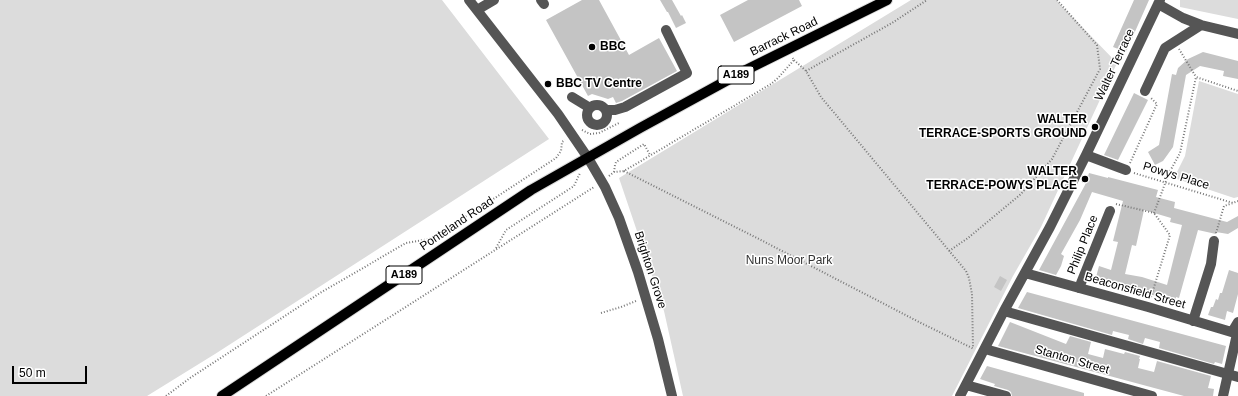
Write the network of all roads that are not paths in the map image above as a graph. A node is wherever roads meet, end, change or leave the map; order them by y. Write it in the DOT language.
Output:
graph roads {
  1 [pos="469,0"];
  2 [pos="494,0"];
  3 [pos="885,1"];
  4 [pos="1159,2"];
  5 [pos="477,10"];
  6 [pos="1201,25"];
  7 [pos="666,30"];
  8 [pos="1238,34"];
  9 [pos="1145,91"];
  10 [pos="572,97"];
  11 [pos="590,108"];
  12 [pos="606,110"];
  13 [pos="1086,155"];
  14 [pos="588,158"];
  15 [pos="1126,170"];
  16 [pos="1110,211"];
  17 [pos="1214,242"];
  18 [pos="1025,273"];
  19 [pos="1079,288"];
  20 [pos="1004,311"];
  21 [pos="1193,321"];
  22 [pos="1238,322"];
  23 [pos="1236,333"];
  24 [pos="985,349"];
  25 [pos="1233,375"];
  26 [pos="966,385"];
  27 [pos="222,396"];
  28 [pos="672,396"];
  29 [pos="960,396"];
  30 [pos="1006,396"];
  31 [pos="1152,396"];
  32 [pos="1223,396"];
  1 -- 5 [label="street, Brighton Grove"];
  2 -- 5 [label="street"];
  3 -- 14 [label="main road, Barrack Road / A189"];
  4 -- 6 [label="street"];
  4 -- 13 [label="street, Walter Terrace"];
  5 -- 14 [label="street, Brighton Grove"];
  6 -- 8 [label="street"];
  6 -- 9 [label="street"];
  7 -- 12 [label="street"];
  10 -- 11 [label="street"];
  11 -- 12 [label="street"];
  11 -- 12 [label="street"];
  13 -- 15 [label="street"];
  13 -- 18 [label="street, Walter Terrace"];
  14 -- 27 [label="main road, Ponteland Road / A189"];
  14 -- 28 [label="street, Brighton Grove"];
  16 -- 19 [label="street, Philip Place"];
  17 -- 21 [label="street"];
  18 -- 19 [label="street, Beaconsfield Street"];
  18 -- 20 [label="street, Walter Terrace"];
  19 -- 21 [label="street, Beaconsfield Street"];
  20 -- 24 [label="street, Walter Terrace"];
  20 -- 25 [label="street"];
  21 -- 23 [label="street, Beaconsfield Street"];
  22 -- 23 [label="street"];
  23 -- 25 [label="street"];
  24 -- 26 [label="street, Walter Terrace"];
  24 -- 31 [label="street, Stanton Street"];
  25 -- 32 [label="street"];
  26 -- 29 [label="street, Walter Terrace"];
  26 -- 30 [label="street"];
}
